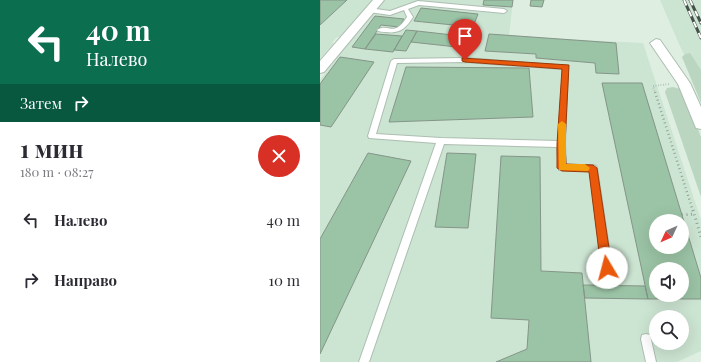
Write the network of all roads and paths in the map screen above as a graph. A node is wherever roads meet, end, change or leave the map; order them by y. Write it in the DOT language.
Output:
graph roads {
  1 [pos="379,0"];
  2 [pos="406,9"];
  3 [pos="369,10"];
  4 [pos="504,11"];
  5 [pos="380,30"];
  6 [pos="656,43"];
  7 [pos="320,69"];
  8 [pos="684,83"];
  9 [pos="701,124"];
  10 [pos="441,141"];
  11 [pos="561,144"];
  12 [pos="689,214"];
  13 [pos="694,214"];
  14 [pos="700,232"];
  15 [pos="701,236"];
  16 [pos="607,268"];
  17 [pos="646,339"];
  18 [pos="364,362"];
  19 [pos="651,362"];
  1 -- 3 [label="street"];
  2 -- 3 [label="lane"];
  2 -- 4 [label="lane"];
  2 -- 5 [label="lane"];
  3 -- 7 [label="street"];
  6 -- 8 [label="street"];
  8 -- 9 [label="street"];
  8 -- 13 [label="path"];
  10 -- 11 [label="lane"];
  10 -- 11 [label="lane"];
  10 -- 18 [label="lane"];
  11 -- 16 [label="lane"];
  12 -- 13 [label="path"];
  13 -- 14 [label="path"];
  14 -- 15 [label="path"];
  17 -- 19 [label="lane"];
}
